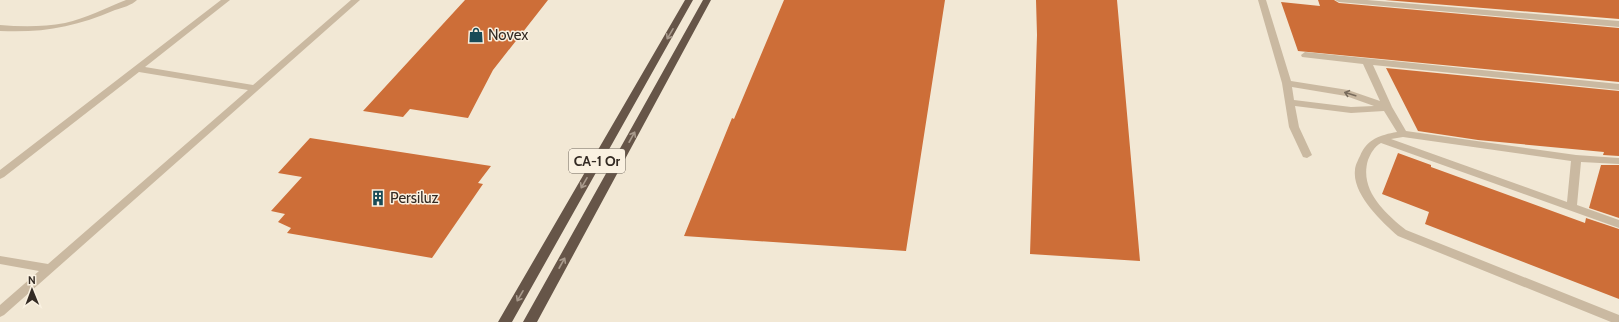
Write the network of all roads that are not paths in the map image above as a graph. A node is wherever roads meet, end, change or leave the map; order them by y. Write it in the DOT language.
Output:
graph roads {
  1 [pos="133,0"];
  2 [pos="226,0"];
  3 [pos="356,0"];
  4 [pos="689,0"];
  5 [pos="708,0"];
  6 [pos="1262,0"];
  7 [pos="1339,0"];
  8 [pos="1619,24"];
  9 [pos="0,28"];
  10 [pos="1305,55"];
  11 [pos="1367,62"];
  12 [pos="139,69"];
  13 [pos="1287,83"];
  14 [pos="1619,87"];
  15 [pos="255,88"];
  16 [pos="1290,102"];
  17 [pos="1387,107"];
  18 [pos="1403,134"];
  19 [pos="1380,139"];
  20 [pos="1307,155"];
  21 [pos="1576,158"];
  22 [pos="1619,162"];
  23 [pos="0,174"];
  24 [pos="1572,207"];
  25 [pos="1619,224"];
  26 [pos="0,260"];
  27 [pos="48,268"];
  28 [pos="0,312"];
  29 [pos="1619,320"];
  30 [pos="505,322"];
  31 [pos="530,322"];
  1 -- 9 [label="street"];
  2 -- 12 [label="street"];
  3 -- 15 [label="street"];
  4 -- 30 [label="highway, CA-1 Or, one-way"];
  31 -- 5 [label="highway, CA-1 Or, one-way"];
  6 -- 13 [label="street"];
  7 -- 8 [label="street"];
  10 -- 11 [label="street"];
  11 -- 14 [label="street"];
  11 -- 17 [label="street"];
  12 -- 15 [label="street"];
  12 -- 23 [label="street"];
  13 -- 16 [label="street"];
  17 -- 13 [label="street, one-way"];
  15 -- 27 [label="street"];
  16 -- 17 [label="street"];
  16 -- 20 [label="street"];
  17 -- 18 [label="street"];
  18 -- 19 [label="street"];
  18 -- 21 [label="street"];
  19 -- 24 [label="street"];
  19 -- 29 [label="street"];
  21 -- 22 [label="street"];
  21 -- 24 [label="street"];
  24 -- 25 [label="street"];
  26 -- 27 [label="street"];
  27 -- 28 [label="street"];
}
